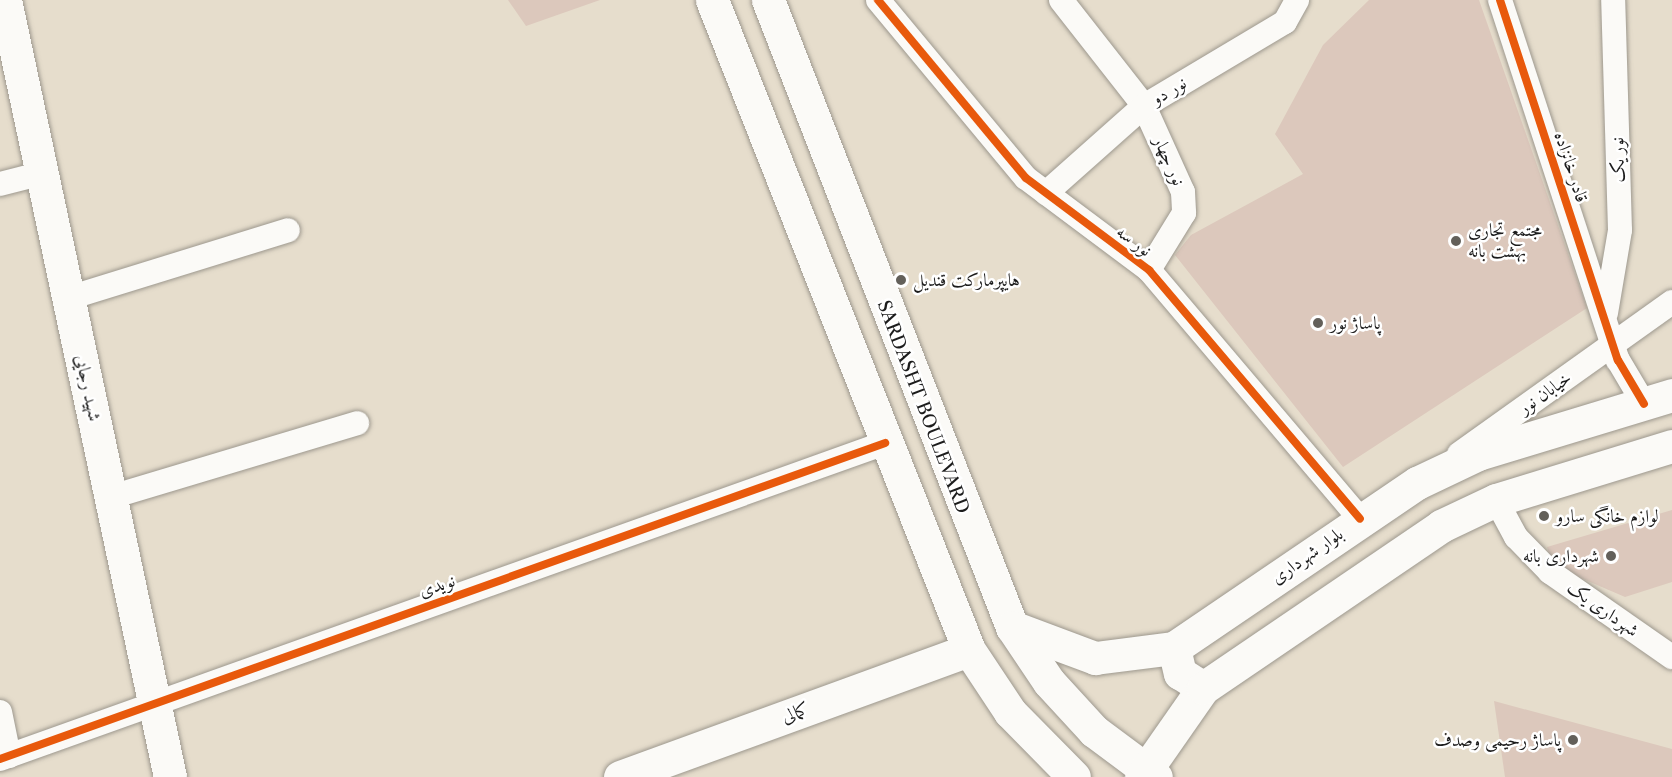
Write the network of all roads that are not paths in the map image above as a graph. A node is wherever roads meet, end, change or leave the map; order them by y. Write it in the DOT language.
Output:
graph roads {
  1 [pos="5,0"];
  2 [pos="768,0"];
  3 [pos="879,0"];
  4 [pos="1061,0"];
  5 [pos="1297,0"];
  6 [pos="1500,0"];
  7 [pos="1613,0"];
  8 [pos="717,2"];
  9 [pos="1281,11"];
  10 [pos="1144,106"];
  11 [pos="43,173"];
  12 [pos="0,184"];
  13 [pos="1046,193"];
  14 [pos="288,230"];
  15 [pos="1149,270"];
  16 [pos="69,298"];
  17 [pos="1672,302"];
  18 [pos="1605,318"];
  19 [pos="1613,344"];
  20 [pos="1658,399"];
  21 [pos="357,423"];
  22 [pos="885,443"];
  23 [pos="1672,446"];
  24 [pos="1417,483"];
  25 [pos="111,497"];
  26 [pos="1496,500"];
  27 [pos="1360,519"];
  28 [pos="1012,627"];
  29 [pos="1174,648"];
  30 [pos="969,650"];
  31 [pos="1672,657"];
  32 [pos="1203,688"];
  33 [pos="153,702"];
  34 [pos="0,712"];
  35 [pos="5,757"];
  36 [pos="1148,775"];
  37 [pos="170,777"];
  38 [pos="620,777"];
  39 [pos="1074,777"];
  1 -- 11 [label="main road, شهید رجایی"];
  2 -- 28 [label="main road, SARDASHT BOULEVARD"];
  3 -- 13 [label="street, نور سه"];
  4 -- 10 [label="street, نور چهار"];
  5 -- 9 [label="street, نور دو"];
  6 -- 18 [label="street, قادر خانزاده"];
  7 -- 18 [label="street, نور یک"];
  8 -- 22 [label="main road"];
  9 -- 10 [label="street, نور دو"];
  10 -- 13 [label="street, نور دو"];
  10 -- 15 [label="street, نور چهار"];
  11 -- 12 [label="street"];
  11 -- 16 [label="main road, شهید رجایی"];
  13 -- 15 [label="street, نور سه"];
  14 -- 16 [label="street"];
  15 -- 27 [label="street, نور سه"];
  16 -- 25 [label="main road, شهید رجایی"];
  17 -- 19 [label="street, خیابان نور"];
  18 -- 19 [label="street, قادر خانزاده"];
  19 -- 20 [label="street, قادر خانزاده"];
  19 -- 24 [label="street, خیابان نور"];
  20 -- 24 [label="main road, بلوار شهرداری"];
  21 -- 25 [label="street"];
  22 -- 30 [label="main road"];
  22 -- 33 [label="street, نویدی"];
  23 -- 26 [label="main road"];
  24 -- 27 [label="main road, بلوار شهرداری"];
  25 -- 33 [label="main road, شهید رجایی"];
  26 -- 31 [label="street, شهرداری یک"];
  26 -- 32 [label="main road"];
  27 -- 29 [label="main road, بلوار شهرداری"];
  28 -- 29 [label="main road, بلوار شهرداری"];
  28 -- 36 [label="main road, SARDASHT BOULEVARD"];
  29 -- 32 [label="main road"];
  30 -- 38 [label="main road, کمالی"];
  30 -- 39 [label="main road"];
  32 -- 36 [label="main road"];
  33 -- 35 [label="street, نویدی"];
  33 -- 37 [label="main road, شهید رجایی"];
  34 -- 35 [label="street"];
}
